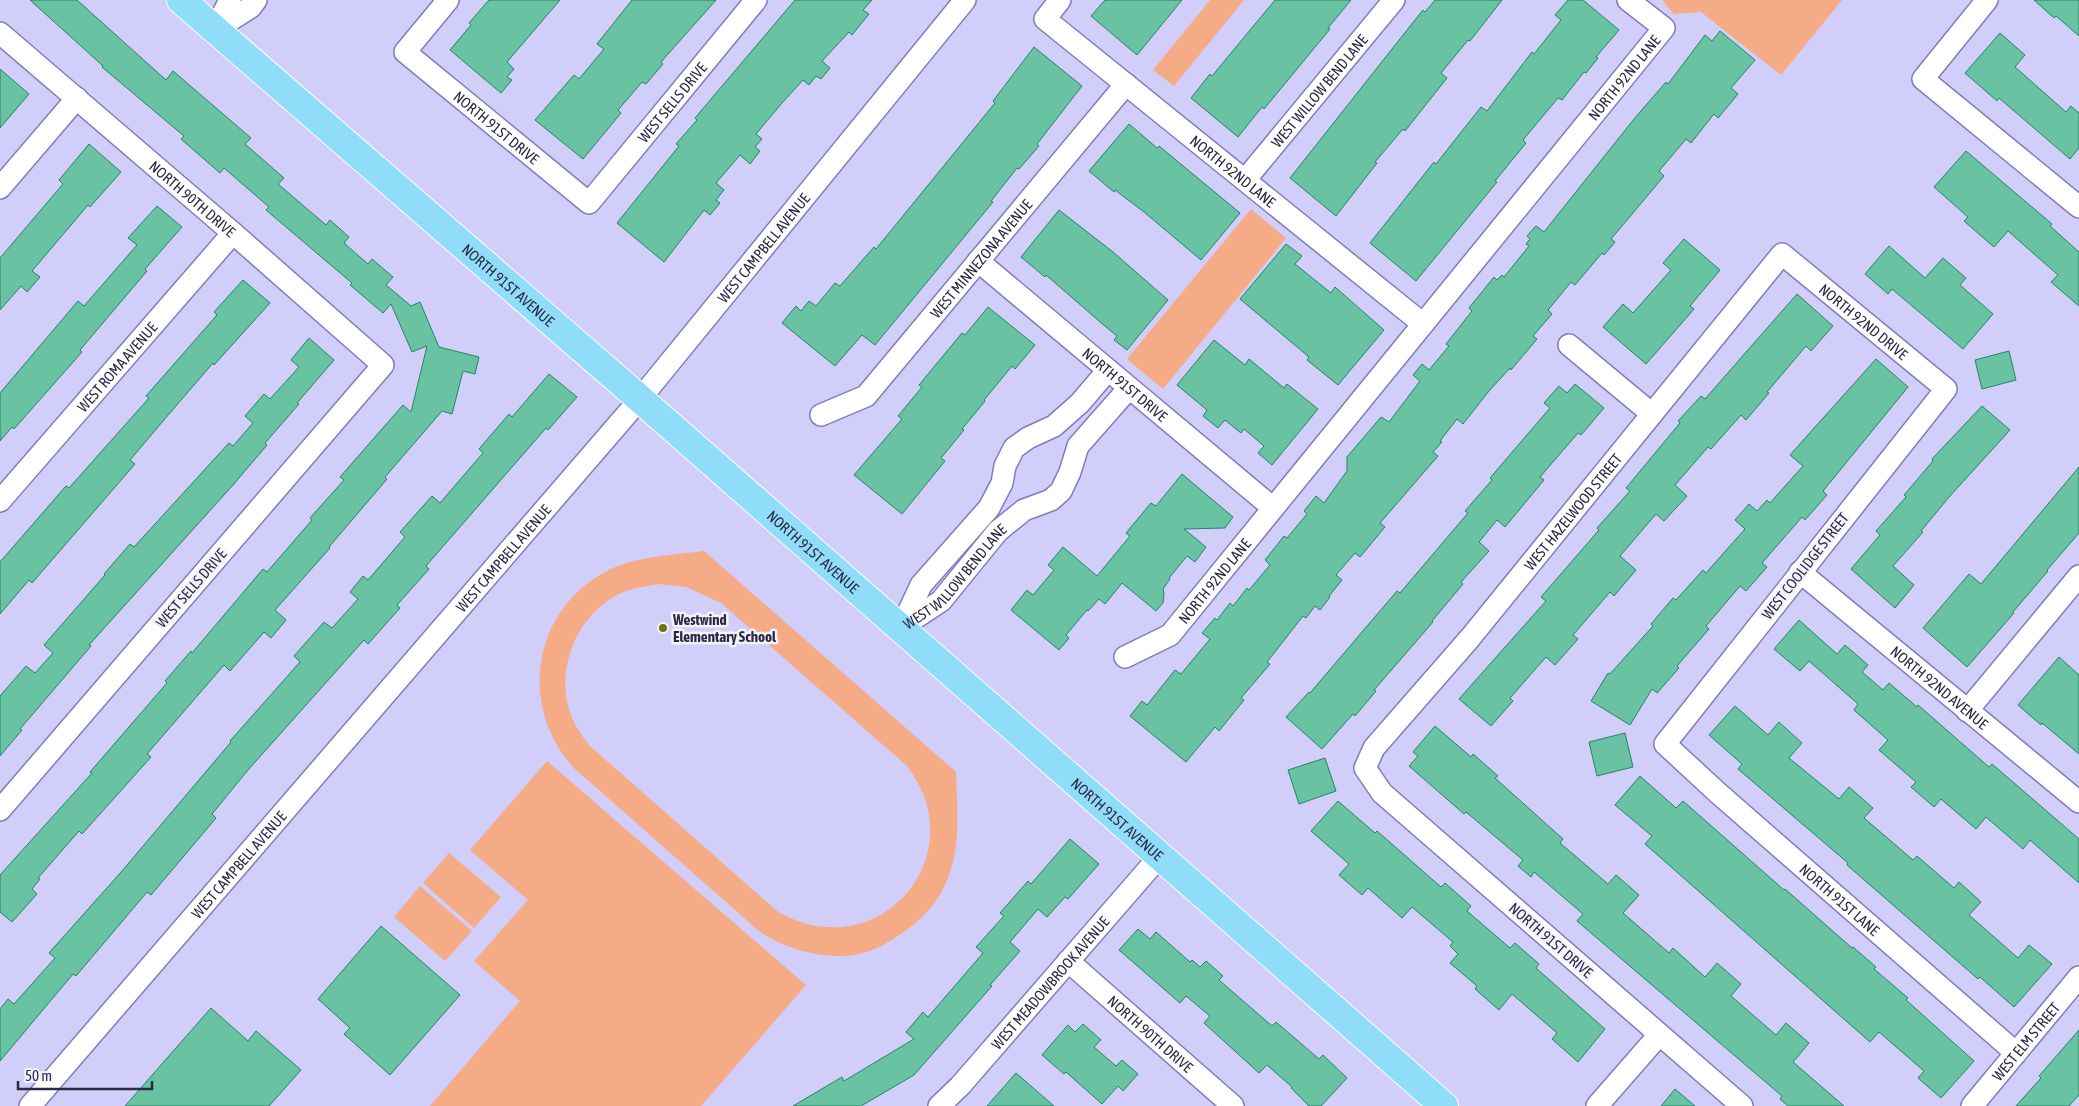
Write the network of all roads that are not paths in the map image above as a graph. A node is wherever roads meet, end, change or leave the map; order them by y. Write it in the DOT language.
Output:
graph roads {
  1 [pos="181,0"];
  2 [pos="230,0"];
  3 [pos="256,0"];
  4 [pos="448,0"];
  5 [pos="756,0"];
  6 [pos="965,0"];
  7 [pos="1060,0"];
  8 [pos="1394,0"];
  9 [pos="1628,0"];
  10 [pos="1987,0"];
  11 [pos="215,30"];
  12 [pos="0,33"];
  13 [pos="1126,84"];
  14 [pos="76,98"];
  15 [pos="1245,180"];
  16 [pos="0,188"];
  17 [pos="589,203"];
  18 [pos="2079,207"];
  19 [pos="233,233"];
  20 [pos="1782,254"];
  21 [pos="978,261"];
  22 [pos="1423,324"];
  23 [pos="1569,345"];
  24 [pos="383,365"];
  25 [pos="1108,370"];
  26 [pos="1129,388"];
  27 [pos="1946,389"];
  28 [pos="640,399"];
  29 [pos="1652,414"];
  30 [pos="820,415"];
  31 [pos="1054,426"];
  32 [pos="1078,446"];
  33 [pos="0,502"];
  34 [pos="1273,508"];
  35 [pos="1800,572"];
  36 [pos="2079,576"];
  37 [pos="900,628"];
  38 [pos="1125,657"];
  39 [pos="1967,711"];
  40 [pos="1664,744"];
  41 [pos="1365,768"];
  42 [pos="2079,802"];
  43 [pos="0,810"];
  44 [pos="1159,857"];
  45 [pos="1068,961"];
  46 [pos="2079,977"];
  47 [pos="1659,1035"];
  48 [pos="2016,1053"];
  49 [pos="30,1106"];
  50 [pos="939,1106"];
  51 [pos="1233,1106"];
  52 [pos="1444,1106"];
  53 [pos="1597,1106"];
  54 [pos="1742,1106"];
  55 [pos="1972,1106"];
  1 -- 11 [label="main road, NORTH 91ST AVENUE"];
  2 -- 11 [label="street"];
  3 -- 11 [label="street"];
  4 -- 17 [label="street, NORTH 91ST DRIVE"];
  5 -- 17 [label="street, WEST SELLS DRIVE"];
  6 -- 28 [label="street, WEST CAMPBELL AVENUE"];
  7 -- 13 [label="street, NORTH 92ND LANE"];
  8 -- 15 [label="street, WEST WILLOW BEND LANE"];
  9 -- 22 [label="street, NORTH 92ND LANE"];
  10 -- 18 [label="street"];
  11 -- 28 [label="main road, NORTH 91ST AVENUE"];
  12 -- 14 [label="street, NORTH 90TH DRIVE"];
  13 -- 15 [label="street, NORTH 92ND LANE"];
  13 -- 21 [label="street, WEST MINNEZONA AVENUE"];
  14 -- 16 [label="street"];
  14 -- 19 [label="street, NORTH 90TH DRIVE"];
  15 -- 22 [label="street, NORTH 92ND LANE"];
  19 -- 24 [label="street, NORTH 90TH DRIVE"];
  19 -- 33 [label="street, WEST ROMA AVENUE"];
  20 -- 27 [label="street, NORTH 92ND DRIVE"];
  20 -- 29 [label="street, WEST HAZELWOOD STREET"];
  21 -- 25 [label="street, NORTH 91ST DRIVE"];
  21 -- 30 [label="street, WEST MINNEZONA AVENUE"];
  22 -- 34 [label="street, NORTH 92ND LANE"];
  23 -- 29 [label="street"];
  24 -- 43 [label="street, WEST SELLS DRIVE"];
  25 -- 26 [label="street, NORTH 91ST DRIVE"];
  25 -- 31 [label="street, WEST WILLOW BEND LANE"];
  26 -- 32 [label="street, WEST WILLOW BEND LANE"];
  26 -- 34 [label="street, NORTH 91ST DRIVE"];
  27 -- 35 [label="street, WEST COOLIDGE STREET"];
  28 -- 37 [label="main road, NORTH 91ST AVENUE"];
  28 -- 49 [label="street, WEST CAMPBELL AVENUE"];
  29 -- 41 [label="street, WEST HAZELWOOD STREET"];
  31 -- 32 [label="street"];
  31 -- 37 [label="street, WEST WILLOW BEND LANE"];
  32 -- 37 [label="street, WEST WILLOW BEND LANE"];
  34 -- 38 [label="street, NORTH 92ND LANE"];
  35 -- 39 [label="street, NORTH 92ND AVENUE"];
  35 -- 40 [label="street, WEST COOLIDGE STREET"];
  36 -- 39 [label="street"];
  37 -- 44 [label="main road, NORTH 91ST AVENUE"];
  39 -- 42 [label="street, NORTH 92ND AVENUE"];
  40 -- 48 [label="street, NORTH 91ST LANE"];
  41 -- 47 [label="street, NORTH 91ST DRIVE"];
  44 -- 45 [label="street, WEST MEADOWBROOK AVENUE"];
  44 -- 52 [label="main road, NORTH 91ST AVENUE"];
  45 -- 50 [label="street, WEST MEADOWBROOK AVENUE"];
  45 -- 51 [label="street, NORTH 90TH DRIVE"];
  46 -- 48 [label="street, WEST ELM STREET"];
  47 -- 53 [label="street"];
  47 -- 54 [label="street, NORTH 91ST DRIVE"];
  48 -- 55 [label="street, WEST ELM STREET"];
}
